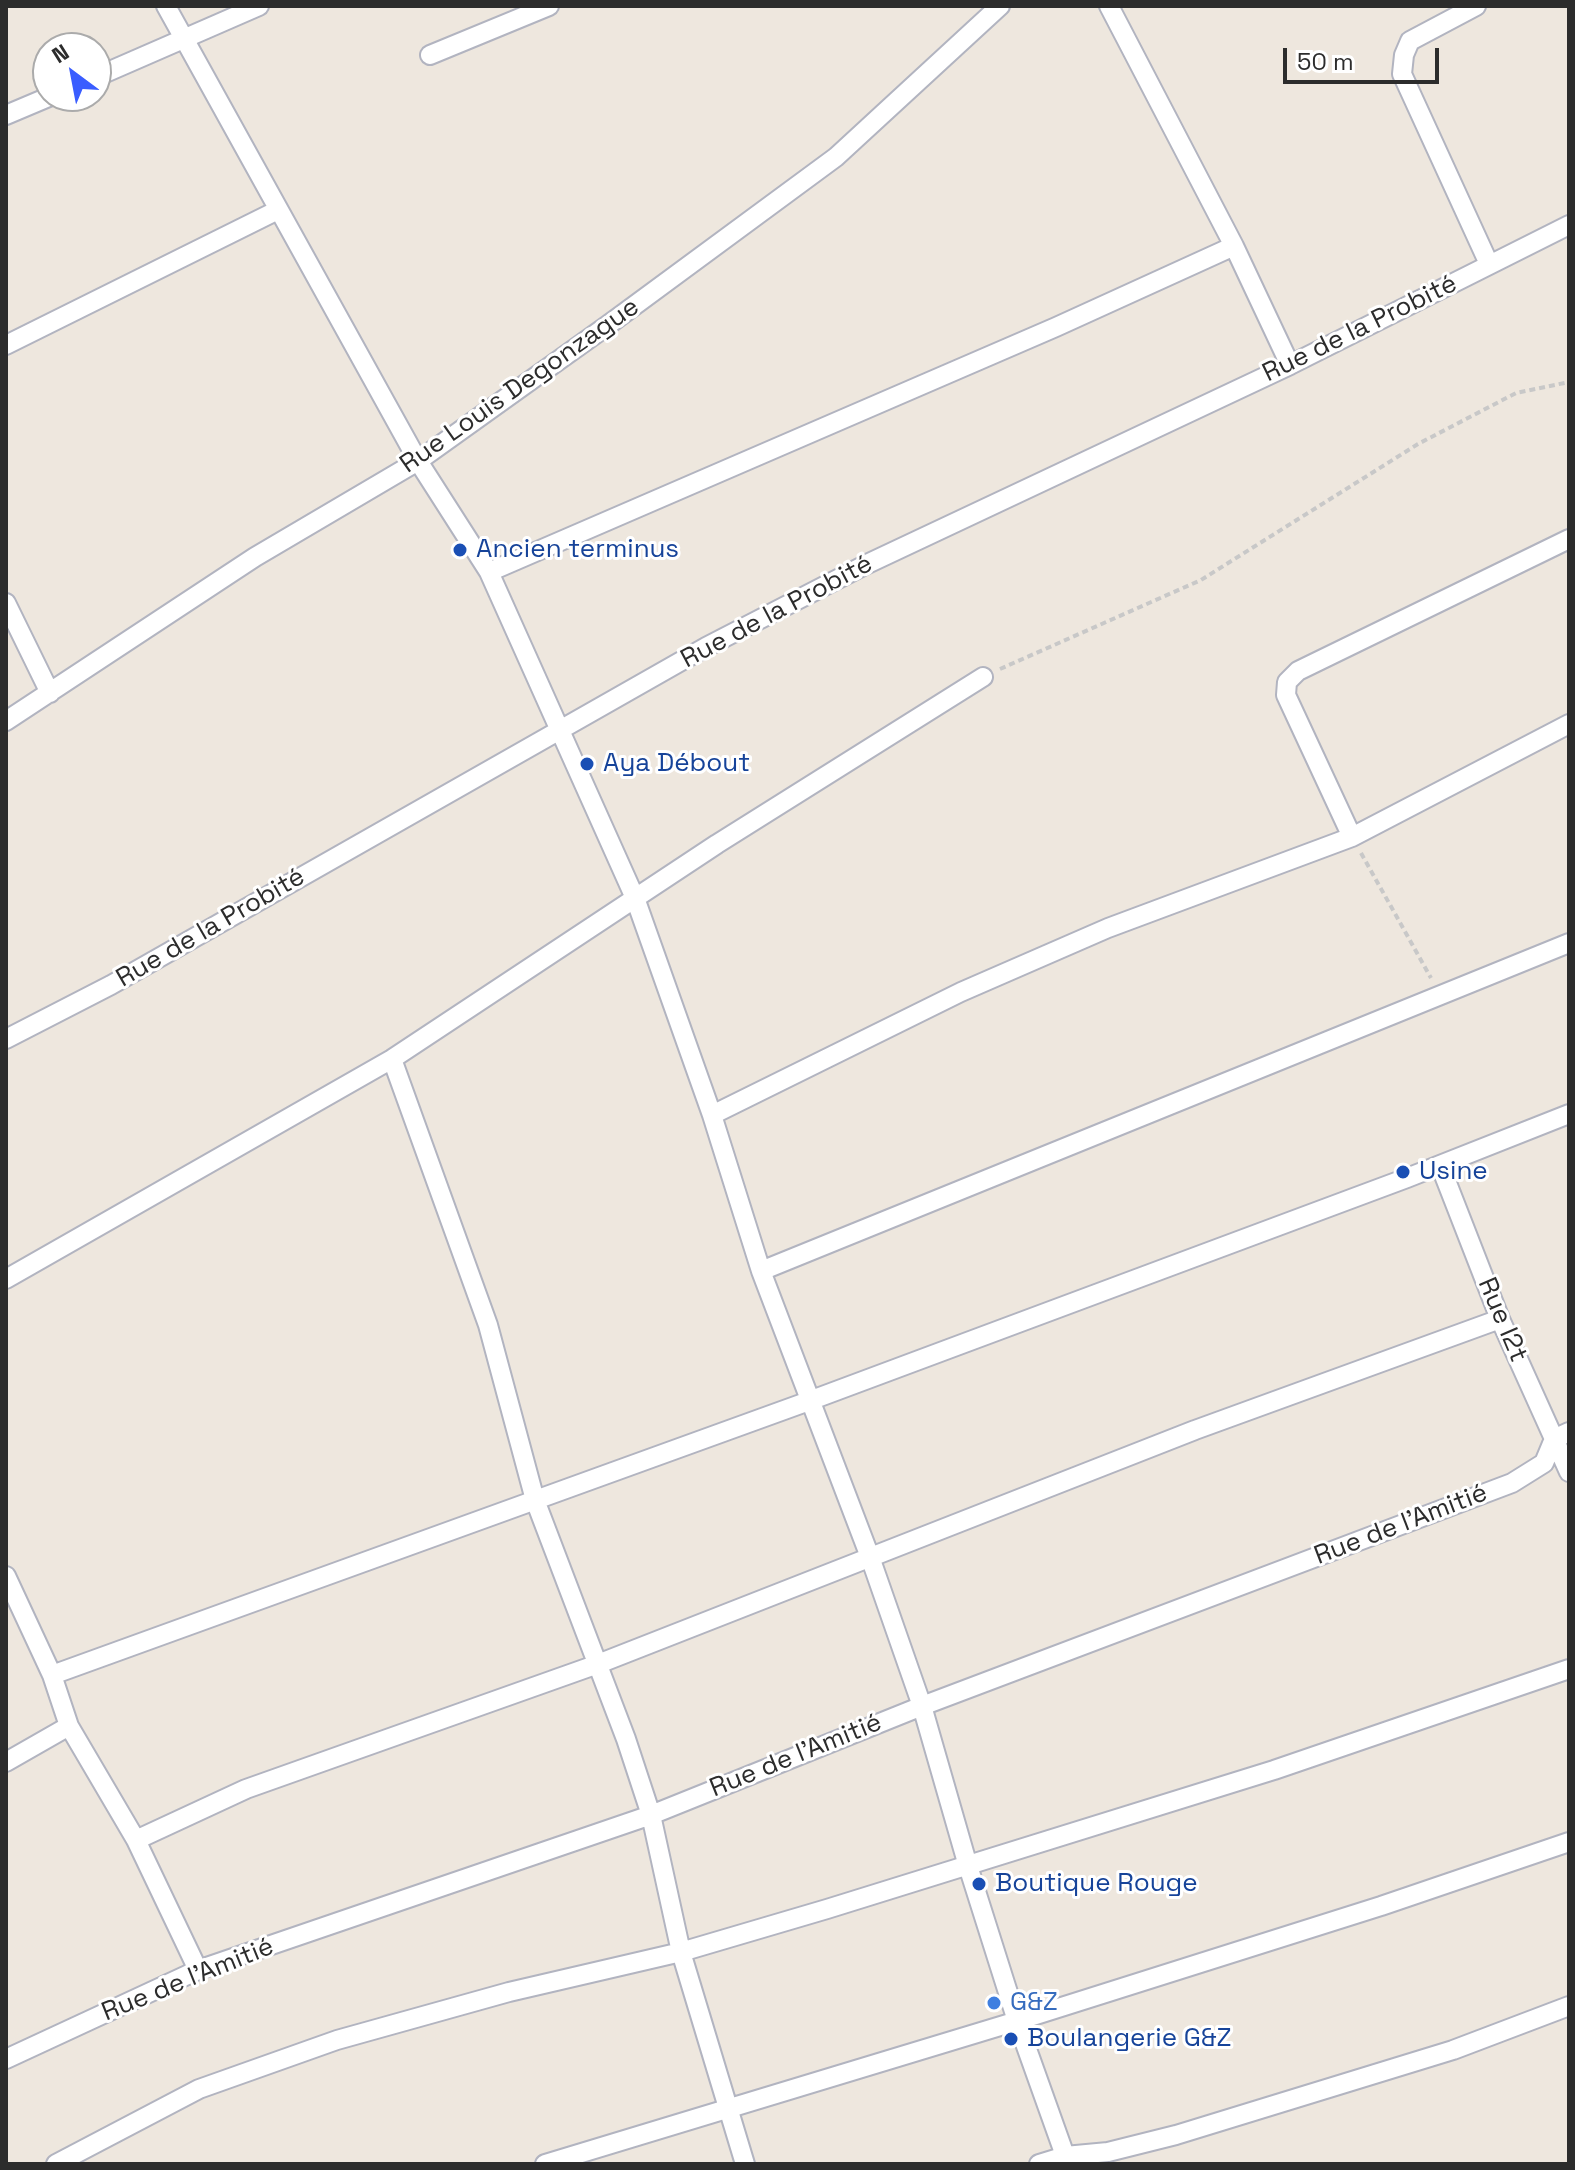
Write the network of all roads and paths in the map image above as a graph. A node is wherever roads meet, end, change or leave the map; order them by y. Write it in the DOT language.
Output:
graph roads {
  1 [pos="166,6"];
  2 [pos="259,6"];
  3 [pos="549,6"];
  4 [pos="1000,6"];
  5 [pos="1109,6"];
  6 [pos="1476,6"];
  7 [pos="184,40"];
  8 [pos="430,55"];
  9 [pos="112,70"];
  10 [pos="32,104"];
  11 [pos="6,115"];
  12 [pos="278,210"];
  13 [pos="1569,225"];
  14 [pos="1234,246"];
  15 [pos="1489,264"];
  16 [pos="6,345"];
  17 [pos="1290,365"];
  18 [pos="1569,382"];
  19 [pos="418,461"];
  20 [pos="1569,539"];
  21 [pos="489,572"];
  22 [pos="6,603"];
  23 [pos="983,677"];
  24 [pos="50,693"];
  25 [pos="6,721"];
  26 [pos="1569,724"];
  27 [pos="559,729"];
  28 [pos="1352,837"];
  29 [pos="635,898"];
  30 [pos="1569,943"];
  31 [pos="1440,995"];
  32 [pos="6,1039"];
  33 [pos="392,1059"];
  34 [pos="1569,1114"];
  35 [pos="712,1115"];
  36 [pos="1440,1165"];
  37 [pos="761,1271"];
  38 [pos="6,1279"];
  39 [pos="1500,1319"];
  40 [pos="809,1401"];
  41 [pos="1561,1436"];
  42 [pos="1569,1472"];
  43 [pos="535,1500"];
  44 [pos="870,1557"];
  45 [pos="6,1576"];
  46 [pos="598,1664"];
  47 [pos="1569,1669"];
  48 [pos="52,1675"];
  49 [pos="922,1706"];
  50 [pos="69,1726"];
  51 [pos="6,1762"];
  52 [pos="651,1815"];
  53 [pos="136,1840"];
  54 [pos="1569,1842"];
  55 [pos="968,1866"];
  56 [pos="681,1952"];
  57 [pos="198,1970"];
  58 [pos="1569,2006"];
  59 [pos="1017,2021"];
  60 [pos="6,2059"];
  61 [pos="727,2110"];
  62 [pos="92,2156"];
  63 [pos="1067,2160"];
  64 [pos="56,2164"];
  65 [pos="545,2164"];
  66 [pos="745,2164"];
  67 [pos="1039,2164"];
  1 -- 7 [label="street"];
  2 -- 7 [label="street"];
  3 -- 8 [label="street"];
  4 -- 19 [label="street, Rue Louis Degonzague"];
  5 -- 14 [label="street"];
  6 -- 15 [label="street"];
  7 -- 9 [label="street"];
  7 -- 12 [label="street"];
  10 -- 11 [label="street"];
  12 -- 16 [label="street"];
  12 -- 19 [label="street"];
  13 -- 15 [label="street, Rue de la Probité"];
  14 -- 17 [label="street"];
  14 -- 21 [label="street"];
  15 -- 17 [label="street, Rue de la Probité"];
  17 -- 27 [label="street, Rue de la Probité"];
  18 -- 23 [label="path"];
  19 -- 21 [label="street"];
  19 -- 24 [label="street, Rue Louis Degonzague"];
  20 -- 28 [label="street"];
  21 -- 27 [label="street"];
  22 -- 24 [label="street"];
  23 -- 29 [label="street"];
  24 -- 25 [label="street, Rue Louis Degonzague"];
  26 -- 28 [label="street"];
  27 -- 29 [label="street"];
  27 -- 32 [label="street, Rue de la Probité"];
  28 -- 31 [label="path"];
  28 -- 35 [label="street"];
  29 -- 33 [label="street"];
  29 -- 35 [label="street"];
  30 -- 31 [label="street"];
  31 -- 37 [label="street"];
  33 -- 38 [label="street"];
  33 -- 43 [label="street"];
  34 -- 36 [label="street"];
  35 -- 37 [label="street"];
  36 -- 39 [label="street, Rue I2t"];
  36 -- 40 [label="street"];
  37 -- 40 [label="street"];
  39 -- 41 [label="street, Rue I2t"];
  39 -- 44 [label="street"];
  40 -- 43 [label="street"];
  40 -- 44 [label="street"];
  41 -- 42 [label="street, Rue I2t"];
  41 -- 49 [label="street, Rue de l'Amitié"];
  43 -- 46 [label="street"];
  43 -- 48 [label="street"];
  44 -- 46 [label="street"];
  44 -- 49 [label="street"];
  45 -- 48 [label="street"];
  46 -- 52 [label="street"];
  46 -- 53 [label="street"];
  47 -- 55 [label="street"];
  48 -- 50 [label="street"];
  49 -- 52 [label="street, Rue de l'Amitié"];
  49 -- 55 [label="street"];
  50 -- 51 [label="street"];
  50 -- 53 [label="street"];
  52 -- 56 [label="street"];
  52 -- 57 [label="street, Rue de l'Amitié"];
  53 -- 57 [label="street"];
  54 -- 59 [label="street"];
  55 -- 56 [label="street"];
  55 -- 59 [label="street"];
  56 -- 61 [label="street"];
  56 -- 62 [label="street"];
  57 -- 60 [label="street, Rue de l'Amitié"];
  58 -- 63 [label="street"];
  59 -- 61 [label="street"];
  59 -- 63 [label="street"];
  61 -- 65 [label="street"];
  61 -- 66 [label="street"];
  62 -- 64 [label="street"];
  63 -- 67 [label="street"];
}
